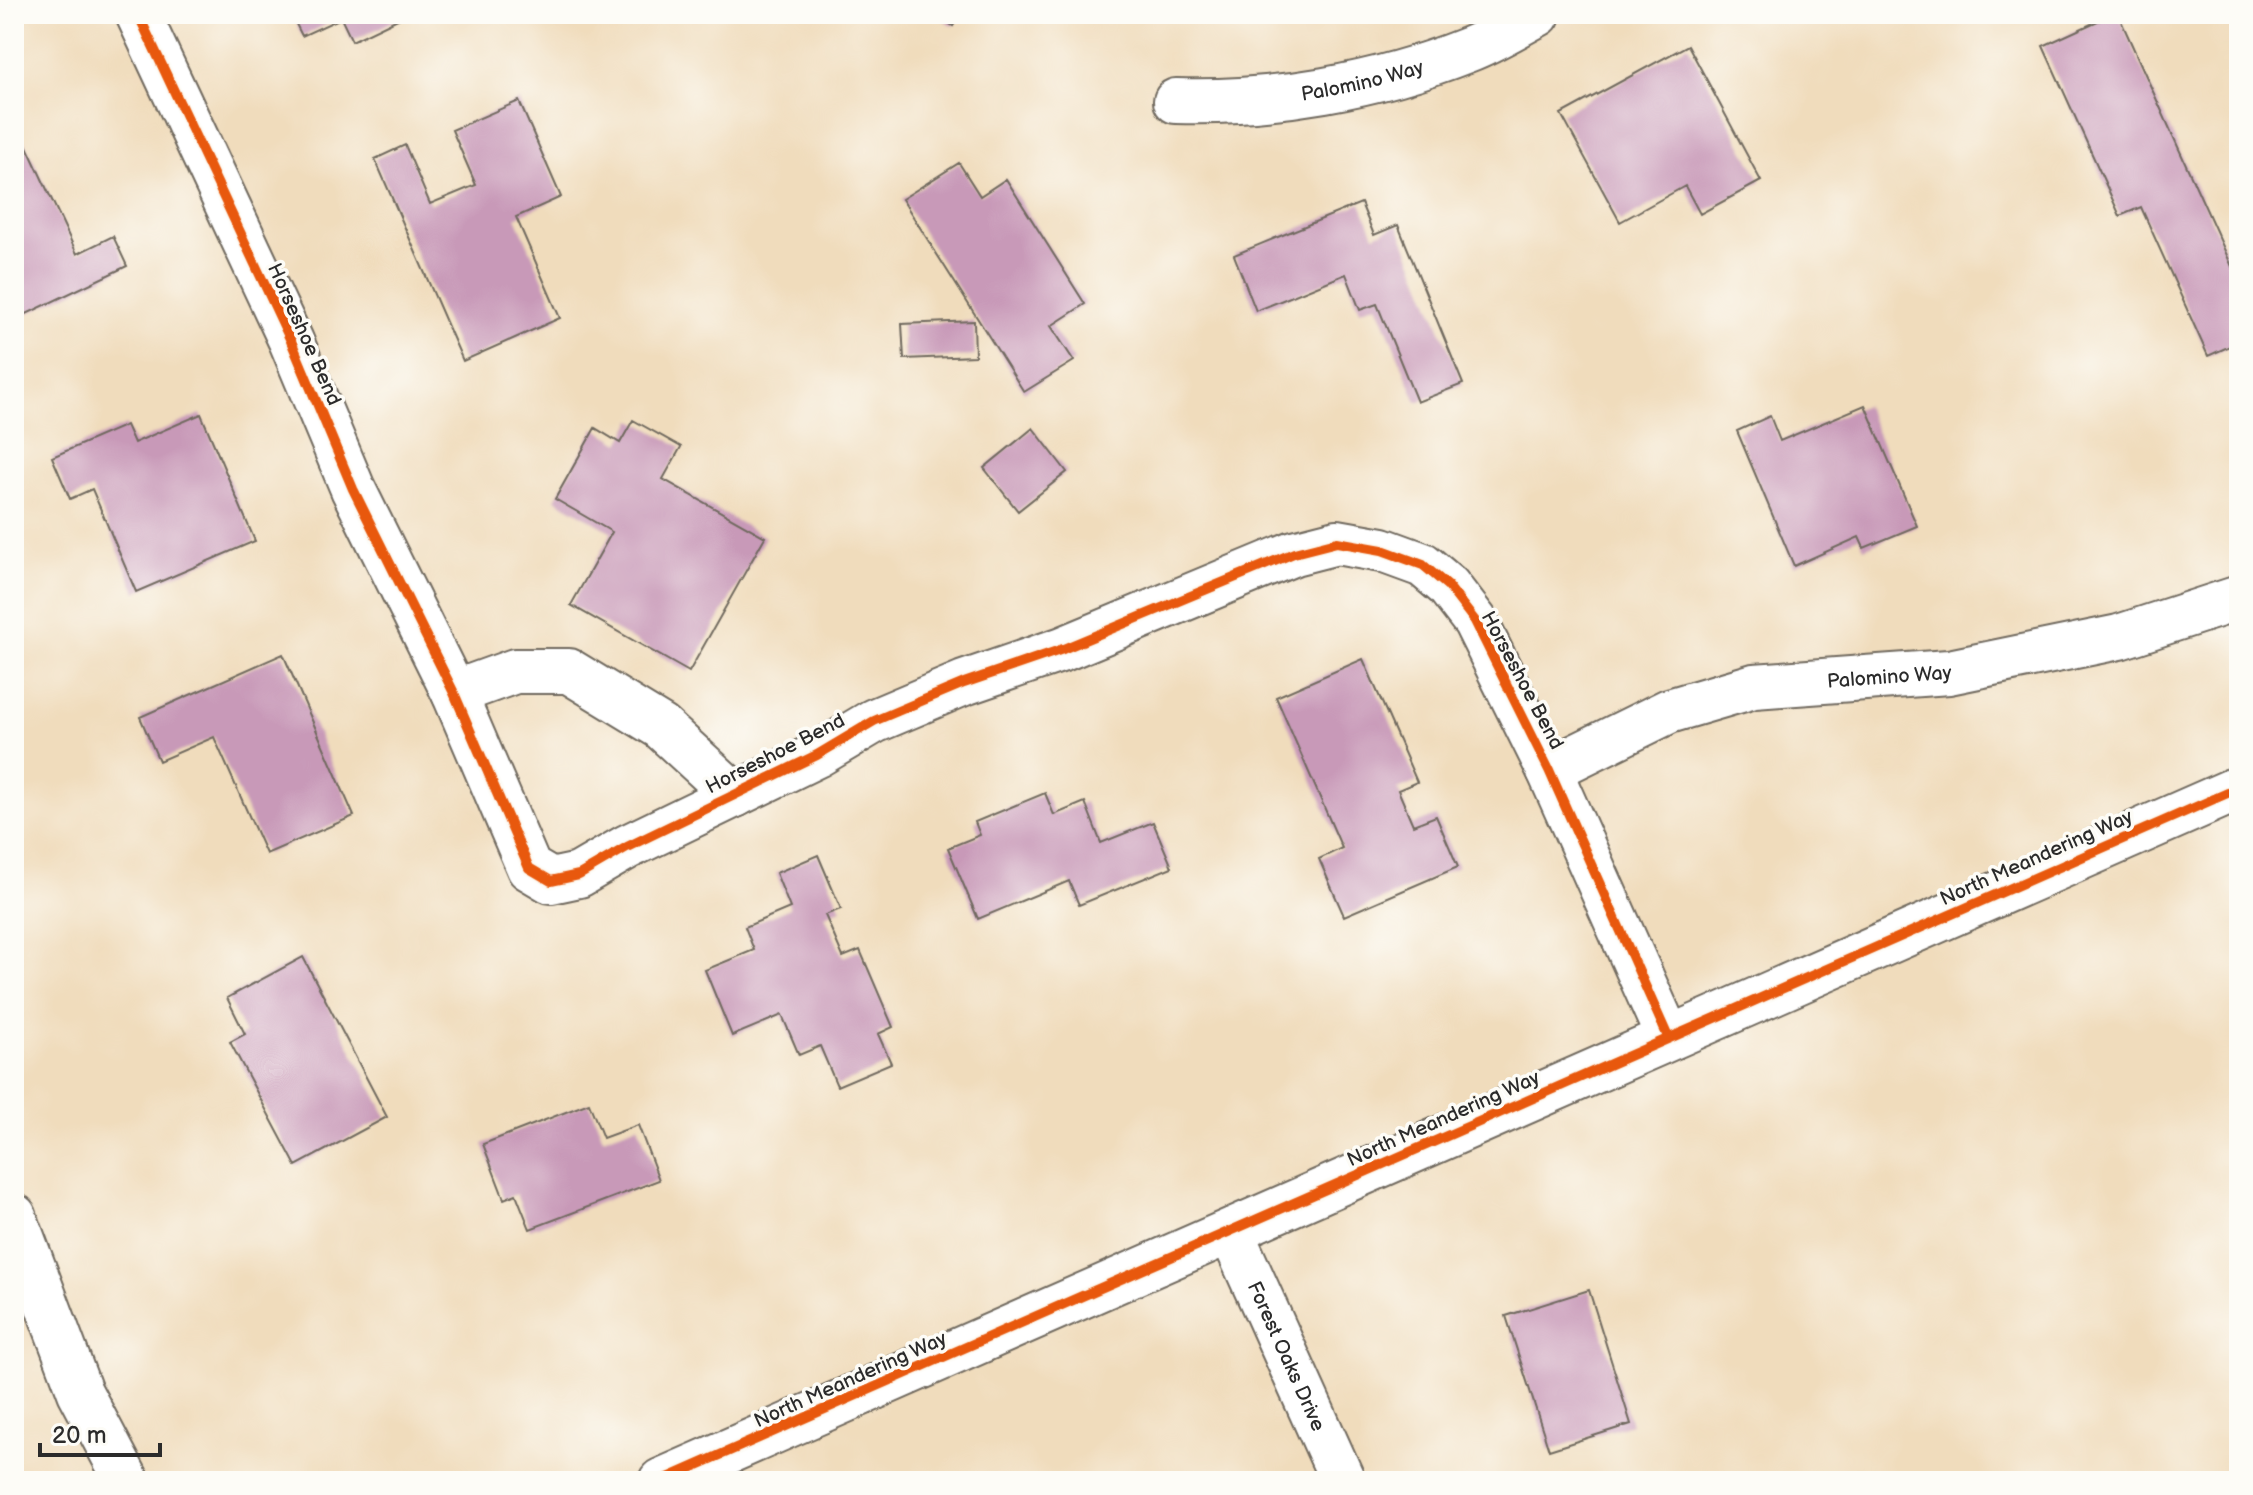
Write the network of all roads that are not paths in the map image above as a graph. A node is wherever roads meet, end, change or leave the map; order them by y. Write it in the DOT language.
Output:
graph roads {
  1 [pos="138,14"];
  2 [pos="1538,14"];
  3 [pos="1176,101"];
  4 [pos="2239,598"];
  5 [pos="454,693"];
  6 [pos="1549,770"];
  7 [pos="2239,788"];
  8 [pos="735,795"];
  9 [pos="1668,1037"];
  10 [pos="14,1216"];
  11 [pos="1231,1232"];
  12 [pos="127,1481"];
  13 [pos="661,1481"];
  14 [pos="1343,1481"];
  1 -- 5 [label="street, Horseshoe Bend"];
  2 -- 3 [label="street, Palomino Way"];
  4 -- 6 [label="street, Palomino Way"];
  5 -- 8 [label="street"];
  5 -- 8 [label="street, Horseshoe Bend"];
  6 -- 8 [label="street, Horseshoe Bend"];
  6 -- 9 [label="street, Horseshoe Bend"];
  7 -- 9 [label="street, North Meandering Way"];
  9 -- 11 [label="street, North Meandering Way"];
  10 -- 12 [label="street"];
  11 -- 13 [label="street, North Meandering Way"];
  11 -- 14 [label="street, Forest Oaks Drive"];
}
